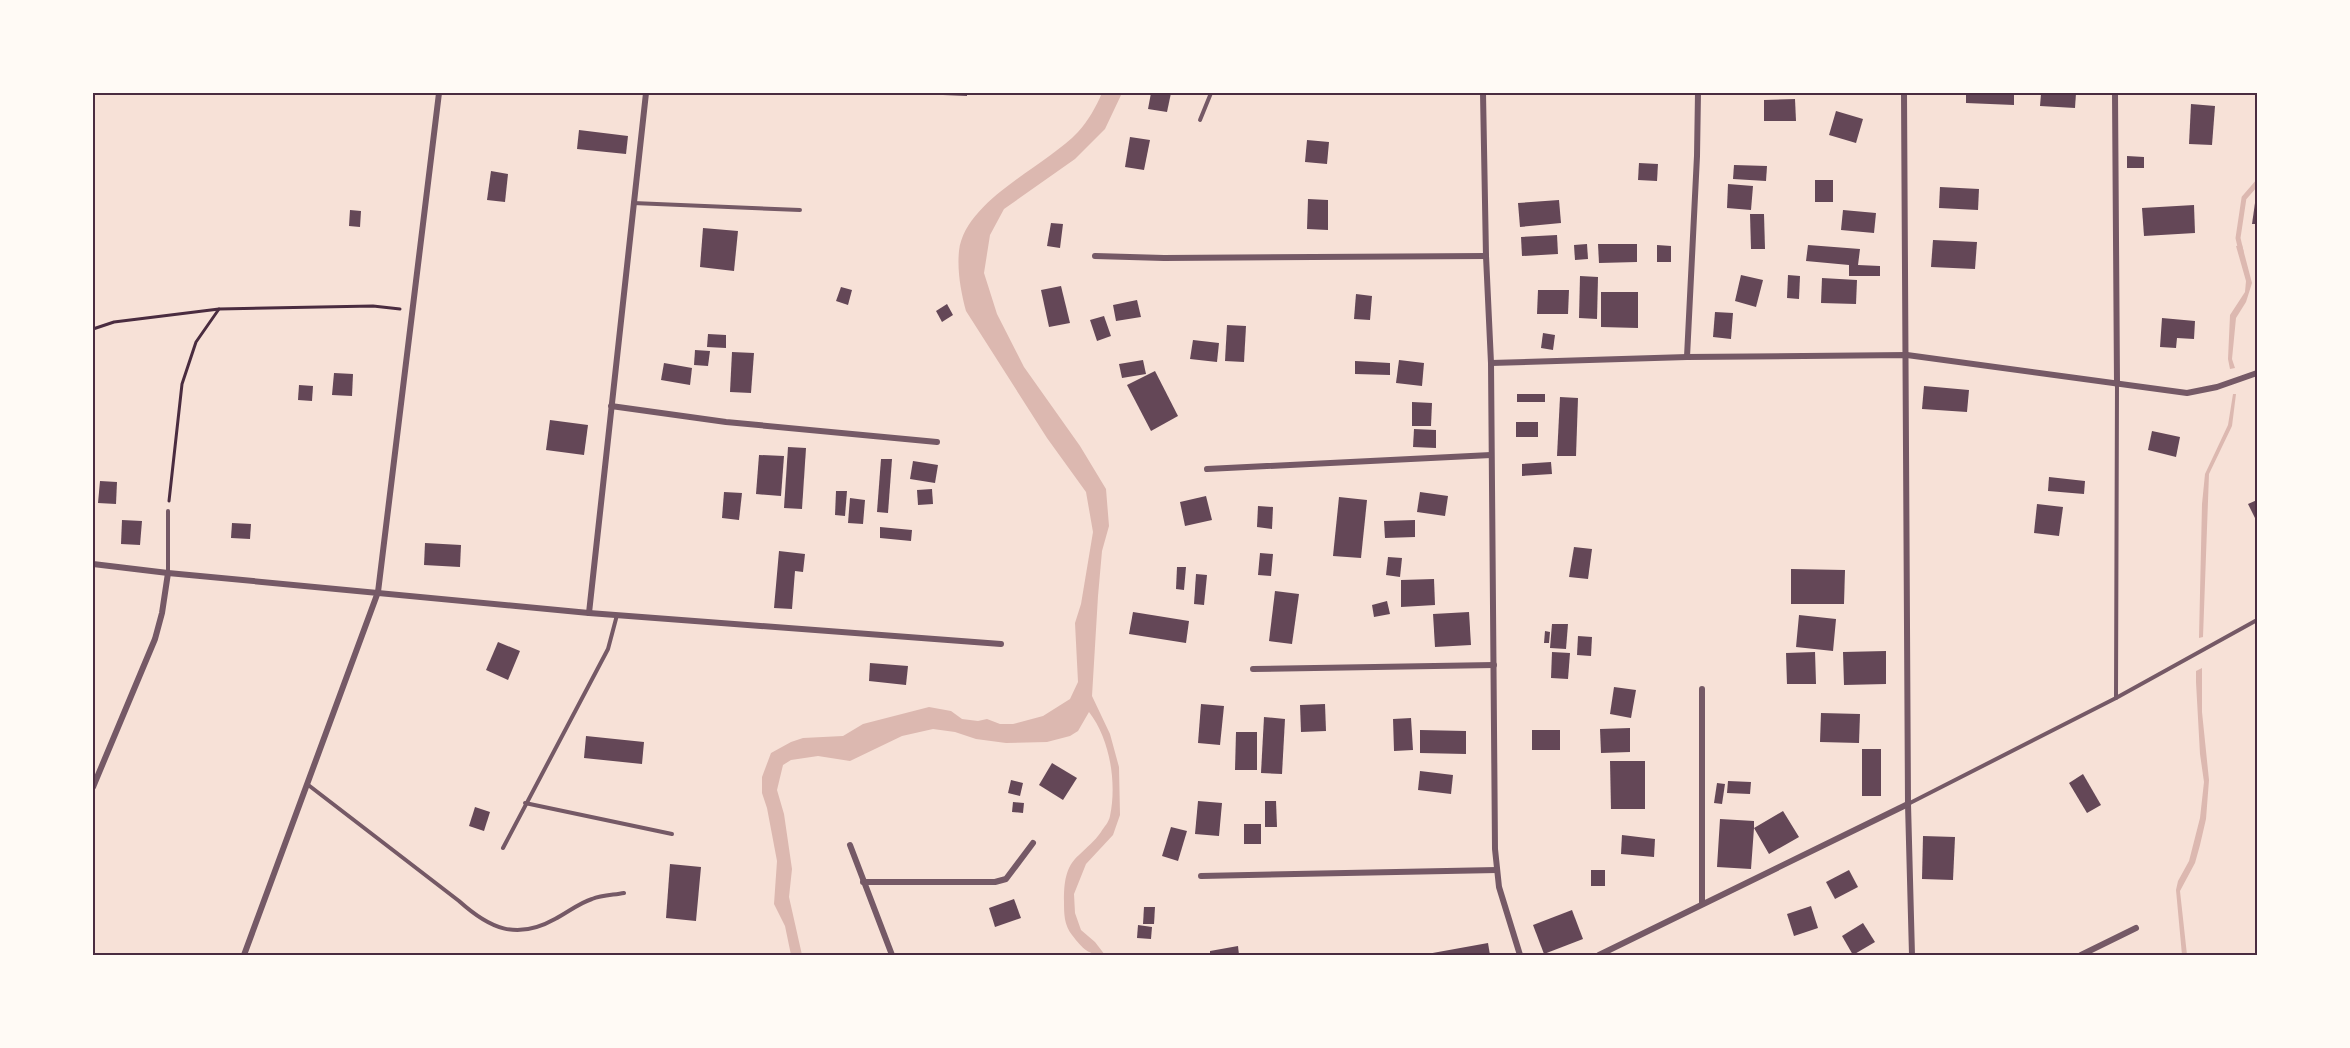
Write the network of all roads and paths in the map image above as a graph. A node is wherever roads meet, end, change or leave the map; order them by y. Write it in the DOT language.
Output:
graph roads {
  1 [pos="439,93"];
  2 [pos="646,93"];
  3 [pos="1211,93"];
  4 [pos="1483,93"];
  5 [pos="1698,93"];
  6 [pos="1904,93"];
  7 [pos="2115,93"];
  8 [pos="1200,120"];
  9 [pos="632,203"];
  10 [pos="800,210"];
  11 [pos="1095,256"];
  12 [pos="1486,256"];
  13 [pos="219,309"];
  14 [pos="414,310"];
  15 [pos="93,329"];
  16 [pos="1907,355"];
  17 [pos="1687,357"];
  18 [pos="1491,363"];
  19 [pos="2257,373"];
  20 [pos="2117,384"];
  21 [pos="611,406"];
  22 [pos="937,442"];
  23 [pos="1491,455"];
  24 [pos="1207,469"];
  25 [pos="168,511"];
  26 [pos="93,564"];
  27 [pos="168,573"];
  28 [pos="378,592"];
  29 [pos="589,613"];
  30 [pos="617,615"];
  31 [pos="2257,620"];
  32 [pos="1001,644"];
  33 [pos="1494,665"];
  34 [pos="1253,669"];
  35 [pos="1702,689"];
  36 [pos="2115,698"];
  37 [pos="307,784"];
  38 [pos="93,787"];
  39 [pos="525,803"];
  40 [pos="1908,804"];
  41 [pos="672,834"];
  42 [pos="1033,843"];
  43 [pos="850,845"];
  44 [pos="503,848"];
  45 [pos="1497,870"];
  46 [pos="1201,876"];
  47 [pos="864,882"];
  48 [pos="624,893"];
  49 [pos="1702,904"];
  50 [pos="2136,928"];
  51 [pos="244,955"];
  52 [pos="892,955"];
  53 [pos="1520,955"];
  54 [pos="1599,955"];
  55 [pos="1912,955"];
  56 [pos="2081,955"];
  1 -- 14 [label="street"];
  2 -- 9 [label="street"];
  3 -- 8 [label="lane"];
  4 -- 12 [label="street"];
  5 -- 17 [label="street"];
  6 -- 16 [label="street"];
  7 -- 20 [label="street"];
  9 -- 10 [label="lane"];
  9 -- 21 [label="street"];
  11 -- 12 [label="street"];
  12 -- 18 [label="street"];
  13 -- 14 [label="path"];
  13 -- 15 [label="path"];
  13 -- 25 [label="path"];
  14 -- 28 [label="street"];
  16 -- 17 [label="street"];
  16 -- 20 [label="street"];
  16 -- 40 [label="street"];
  17 -- 18 [label="street"];
  18 -- 23 [label="street"];
  19 -- 20 [label="street"];
  20 -- 36 [label="lane"];
  21 -- 22 [label="street"];
  21 -- 29 [label="street"];
  23 -- 24 [label="street"];
  23 -- 33 [label="street"];
  25 -- 27 [label="lane"];
  26 -- 27 [label="street"];
  27 -- 28 [label="street"];
  27 -- 38 [label="street"];
  28 -- 29 [label="street"];
  28 -- 37 [label="street"];
  29 -- 30 [label="street"];
  30 -- 32 [label="street"];
  30 -- 39 [label="lane"];
  31 -- 36 [label="lane"];
  33 -- 34 [label="street"];
  33 -- 45 [label="street"];
  35 -- 49 [label="street"];
  36 -- 40 [label="lane"];
  37 -- 48 [label="lane"];
  37 -- 51 [label="street"];
  39 -- 41 [label="lane"];
  39 -- 44 [label="lane"];
  40 -- 49 [label="street"];
  40 -- 55 [label="street"];
  42 -- 47 [label="street"];
  43 -- 47 [label="street"];
  45 -- 46 [label="street"];
  45 -- 53 [label="street"];
  47 -- 52 [label="street"];
  49 -- 54 [label="street"];
  50 -- 56 [label="street"];
}
